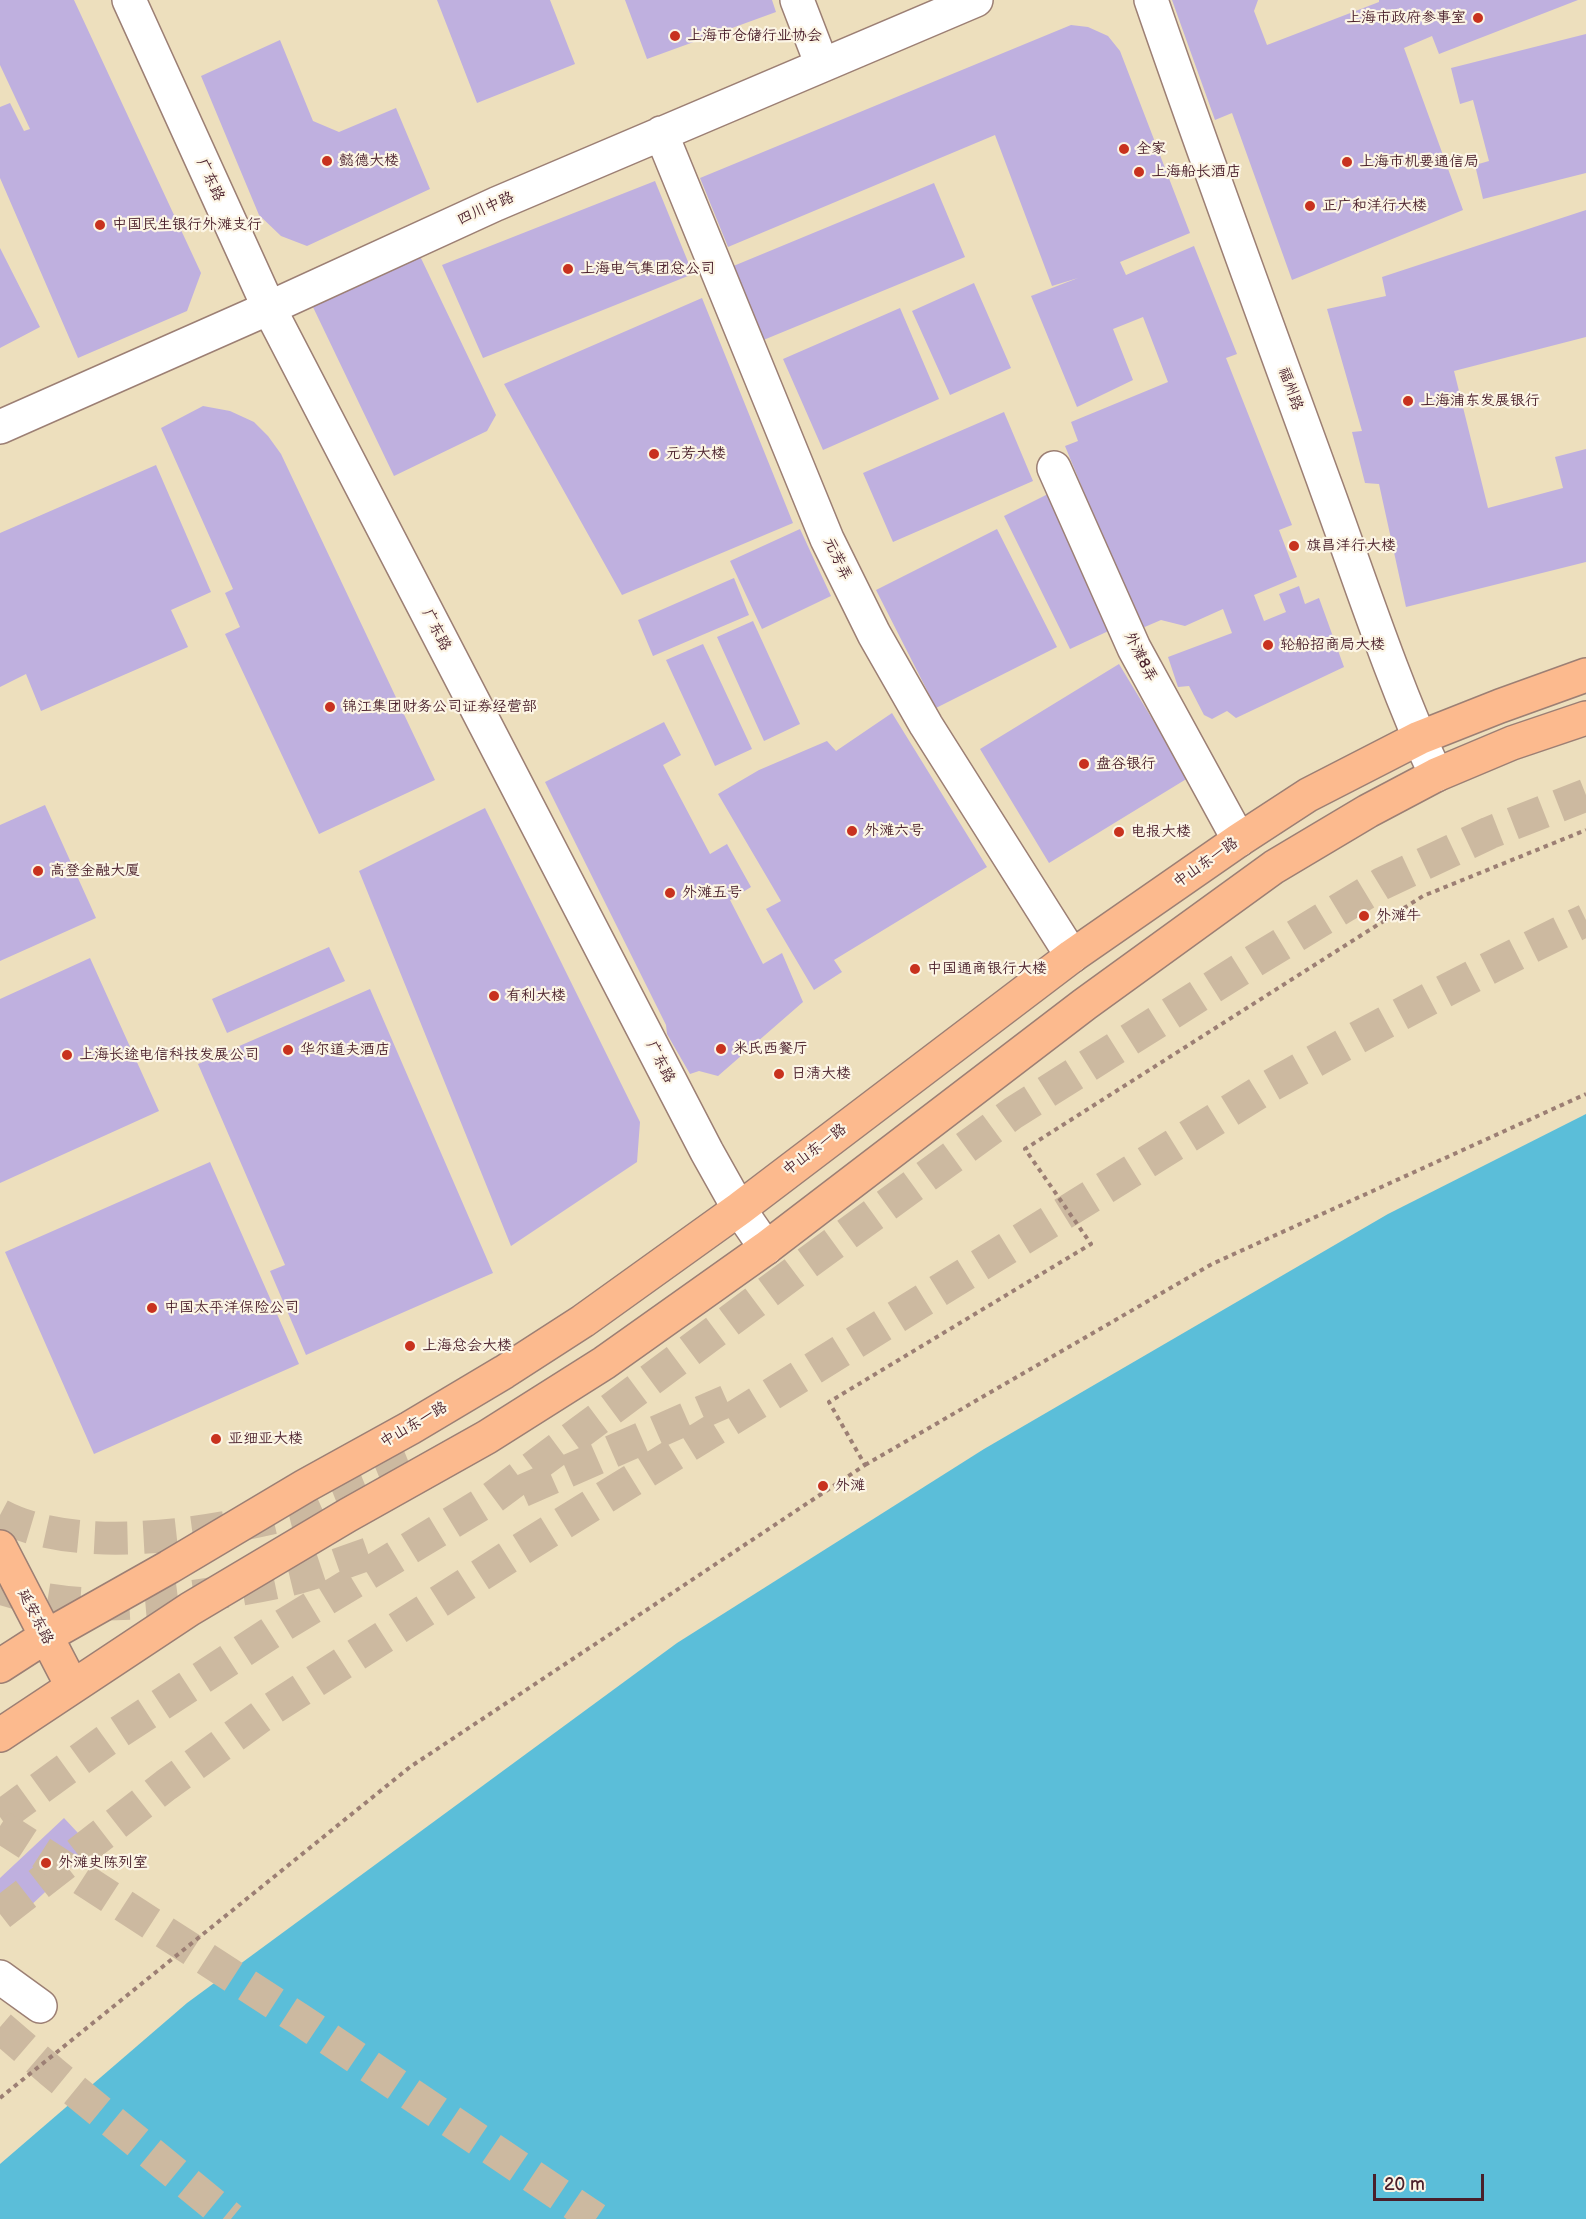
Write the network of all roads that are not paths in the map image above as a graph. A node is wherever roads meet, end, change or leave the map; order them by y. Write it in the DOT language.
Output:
graph roads {
  1 [pos="129,0"];
  2 [pos="797,0"];
  3 [pos="975,0"];
  4 [pos="1151,0"];
  5 [pos="822,65"];
  6 [pos="661,133"];
  7 [pos="269,308"];
  8 [pos="0,427"];
  9 [pos="1054,468"];
  10 [pos="1586,675"];
  11 [pos="1586,718"];
  12 [pos="1419,738"];
  13 [pos="1436,775"];
  14 [pos="1239,840"];
  15 [pos="1072,956"];
  16 [pos="739,1209"];
  17 [pos="766,1248"];
  18 [pos="0,1547"];
  19 [pos="45,1637"];
  20 [pos="0,1666"];
  21 [pos="72,1686"];
  22 [pos="0,1735"];
  23 [pos="0,1977"];
  24 [pos="40,2006"];
  1 -- 7 [label="street, 广东路"];
  2 -- 5 [label="street"];
  3 -- 5 [label="street, 四川中路"];
  4 -- 12 [label="street, 福州路"];
  5 -- 6 [label="street, 四川中路"];
  6 -- 7 [label="street, 四川中路"];
  6 -- 15 [label="street, 元芳弄"];
  7 -- 8 [label="street, 四川中路"];
  7 -- 16 [label="street, 广东路"];
  9 -- 14 [label="street, 外滩8弄"];
  10 -- 12 [label="main road, 中山东一路"];
  11 -- 13 [label="main road"];
  12 -- 13 [label="street, 福州路"];
  12 -- 14 [label="main road, 中山东一路"];
  13 -- 17 [label="main road"];
  14 -- 15 [label="main road, 中山东一路"];
  15 -- 16 [label="main road, 中山东一路"];
  16 -- 17 [label="street, 广东路"];
  16 -- 19 [label="main road, 中山东一路"];
  17 -- 21 [label="main road"];
  18 -- 19 [label="main road, 延安东路"];
  19 -- 20 [label="main road, 中山东一路"];
  19 -- 21 [label="main road, 延安东路"];
  21 -- 22 [label="main road"];
  23 -- 24 [label="street"];
}
